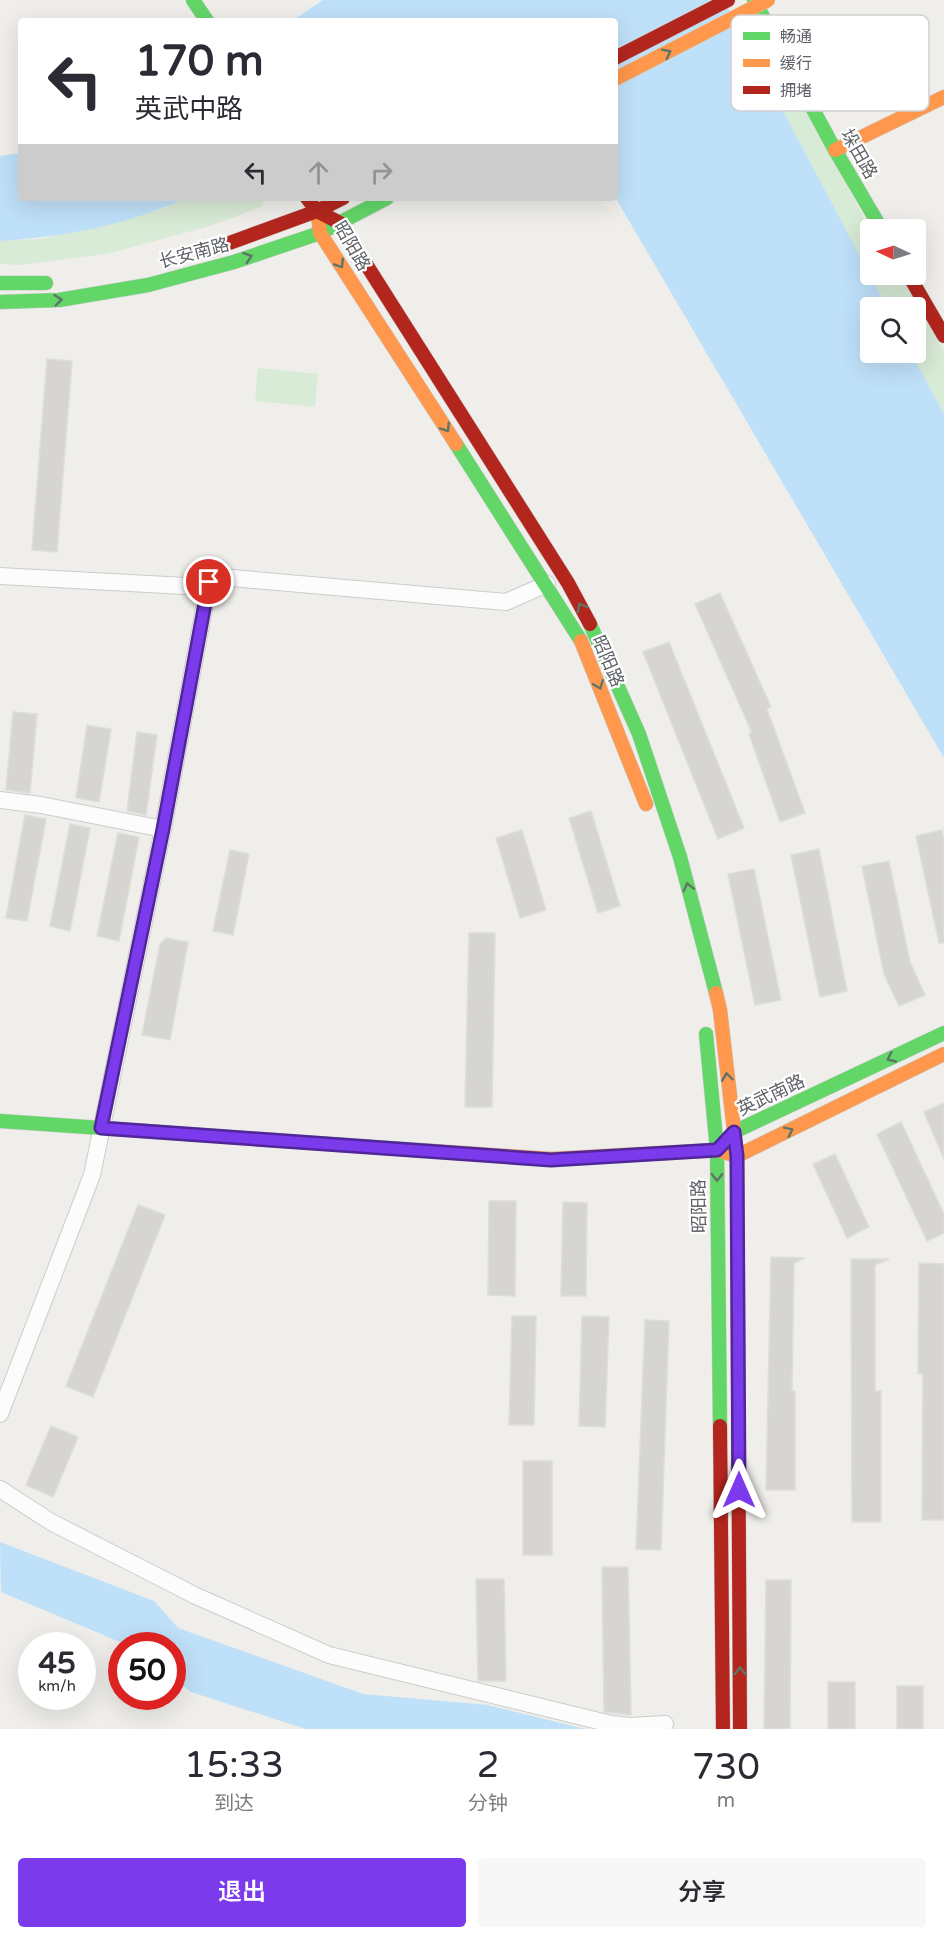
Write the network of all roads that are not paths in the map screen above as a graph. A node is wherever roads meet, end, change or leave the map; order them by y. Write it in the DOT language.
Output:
graph roads {
  1 [pos="192,0"];
  2 [pos="728,0"];
  3 [pos="754,0"];
  4 [pos="768,0"];
  5 [pos="739,15"];
  6 [pos="762,15"];
  7 [pos="205,18"];
  8 [pos="731,19"];
  9 [pos="618,56"];
  10 [pos="618,78"];
  11 [pos="944,97"];
  12 [pos="929,104"];
  13 [pos="814,111"];
  14 [pos="915,111"];
  15 [pos="835,150"];
  16 [pos="310,201"];
  17 [pos="337,201"];
  18 [pos="381,201"];
  19 [pos="317,212"];
  20 [pos="876,219"];
  21 [pos="340,223"];
  22 [pos="320,233"];
  23 [pos="204,251"];
  24 [pos="57,282"];
  25 [pos="0,283"];
  26 [pos="914,285"];
  27 [pos="0,302"];
  28 [pos="944,336"];
  29 [pos="0,576"];
  30 [pos="209,582"];
  31 [pos="547,584"];
  32 [pos="0,801"];
  33 [pos="163,829"];
  34 [pos="686,934"];
  35 [pos="705,1022"];
  36 [pos="944,1033"];
  37 [pos="944,1054"];
  38 [pos="0,1121"];
  39 [pos="101,1128"];
  40 [pos="734,1132"];
  41 [pos="717,1150"];
  42 [pos="737,1156"];
  43 [pos="6,1381"];
  44 [pos="0,1414"];
  45 [pos="0,1489"];
  46 [pos="665,1724"];
  47 [pos="723,1729"];
  48 [pos="740,1729"];
  1 -- 7 [label="main road"];
  2 -- 9 [label="main road"];
  3 -- 6 [label="main road, 垛田路"];
  5 -- 4 [label="main road, one-way, bridge"];
  10 -- 8 [label="main road, one-way, bridge"];
  11 -- 12 [label="main road"];
  13 -- 15 [label="main road, 垛田路"];
  14 -- 15 [label="main road"];
  15 -- 20 [label="main road, 垛田路"];
  16 -- 19 [label="main road"];
  17 -- 19 [label="main road, 长安南路"];
  18 -- 21 [label="main road, 长安南路"];
  19 -- 21 [label="main road, 昭阳路"];
  19 -- 22 [label="main road, 昭阳路"];
  19 -- 23 [label="main road, 长安南路"];
  21 -- 22 [label="main road, 长安南路"];
  40 -- 21 [label="main road, 昭阳路, one-way"];
  27 -- 22 [label="main road, 长安南路, one-way"];
  22 -- 31 [label="main road, 昭阳路, one-way"];
  24 -- 25 [label="main road"];
  26 -- 28 [label="main road"];
  29 -- 30 [label="street"];
  30 -- 31 [label="street"];
  30 -- 33 [label="street"];
  31 -- 34 [label="main road, 昭阳路, one-way"];
  32 -- 33 [label="street"];
  33 -- 39 [label="street"];
  35 -- 41 [label="main road, 昭阳路"];
  36 -- 40 [label="main road, 英武南路, one-way"];
  42 -- 37 [label="main road, one-way"];
  38 -- 39 [label="main road"];
  39 -- 41 [label="main road"];
  39 -- 43 [label="street"];
  40 -- 41 [label="main road, 英武南路"];
  40 -- 42 [label="main road, 昭阳路"];
  41 -- 42 [label="main road"];
  41 -- 47 [label="main road, 昭阳路, one-way"];
  48 -- 42 [label="main road, 昭阳路, one-way"];
  43 -- 44 [label="street"];
  45 -- 46 [label="street"];
}
